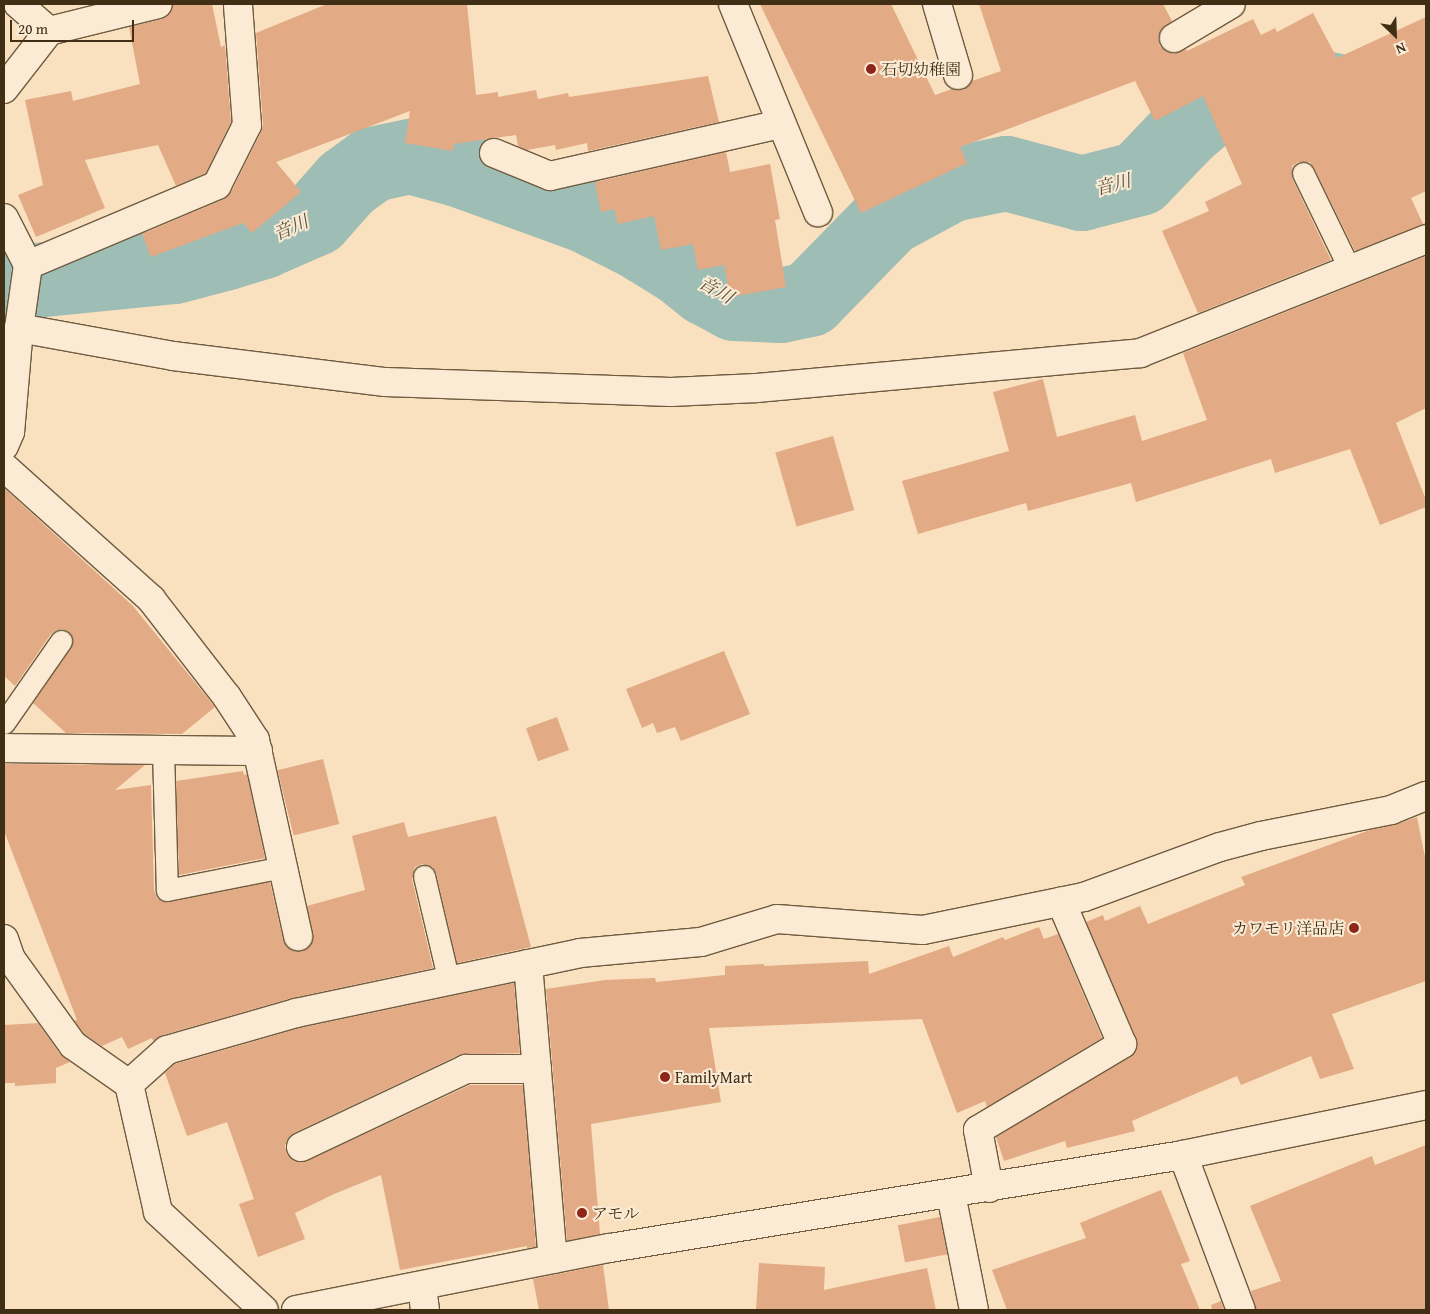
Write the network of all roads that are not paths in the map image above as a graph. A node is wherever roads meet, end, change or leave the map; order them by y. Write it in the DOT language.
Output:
graph roads {
  1 [pos="18,4"];
  2 [pos="158,4"];
  3 [pos="238,4"];
  4 [pos="733,4"];
  5 [pos="937,4"];
  6 [pos="1220,7"];
  7 [pos="48,31"];
  8 [pos="1174,38"];
  9 [pos="958,75"];
  10 [pos="4,89"];
  11 [pos="781,124"];
  12 [pos="494,153"];
  13 [pos="1303,173"];
  14 [pos="818,212"];
  15 [pos="4,218"];
  16 [pos="1426,239"];
  17 [pos="27,268"];
  18 [pos="1350,270"];
  19 [pos="20,322"];
  20 [pos="4,446"];
  21 [pos="4,467"];
  22 [pos="61,641"];
  23 [pos="4,723"];
  24 [pos="4,748"];
  25 [pos="163,750"];
  26 [pos="258,751"];
  27 [pos="1426,796"];
  28 [pos="283,867"];
  29 [pos="424,876"];
  30 [pos="1061,902"];
  31 [pos="298,936"];
  32 [pos="4,939"];
  33 [pos="528,964"];
  34 [pos="449,982"];
  35 [pos="537,1069"];
  36 [pos="129,1084"];
  37 [pos="1426,1104"];
  38 [pos="301,1147"];
  39 [pos="1183,1155"];
  40 [pos="989,1188"];
  41 [pos="951,1194"];
  42 [pos="553,1259"];
  43 [pos="423,1298"];
  44 [pos="264,1310"];
  45 [pos="296,1310"];
  46 [pos="974,1310"];
  47 [pos="1240,1310"];
  1 -- 7 [label="street"];
  2 -- 7 [label="street"];
  3 -- 17 [label="street"];
  4 -- 11 [label="street"];
  5 -- 9 [label="street"];
  6 -- 8 [label="street"];
  7 -- 10 [label="street"];
  11 -- 12 [label="street"];
  11 -- 14 [label="street"];
  13 -- 18 [label="lane"];
  15 -- 17 [label="street"];
  16 -- 18 [label="street"];
  17 -- 19 [label="street"];
  18 -- 19 [label="street"];
  19 -- 20 [label="street"];
  21 -- 26 [label="street"];
  22 -- 23 [label="lane"];
  24 -- 25 [label="street"];
  25 -- 26 [label="street"];
  25 -- 28 [label="lane"];
  26 -- 28 [label="street"];
  27 -- 30 [label="street"];
  28 -- 31 [label="street"];
  29 -- 34 [label="lane"];
  30 -- 33 [label="street"];
  30 -- 40 [label="street"];
  32 -- 36 [label="street"];
  33 -- 34 [label="street"];
  33 -- 35 [label="street"];
  34 -- 36 [label="street"];
  35 -- 38 [label="street"];
  35 -- 42 [label="street"];
  36 -- 44 [label="street"];
  37 -- 39 [label="street"];
  39 -- 40 [label="street"];
  39 -- 47 [label="street"];
  40 -- 41 [label="street"];
  41 -- 42 [label="street"];
  41 -- 46 [label="street"];
  42 -- 43 [label="street"];
  43 -- 45 [label="street"];
}
